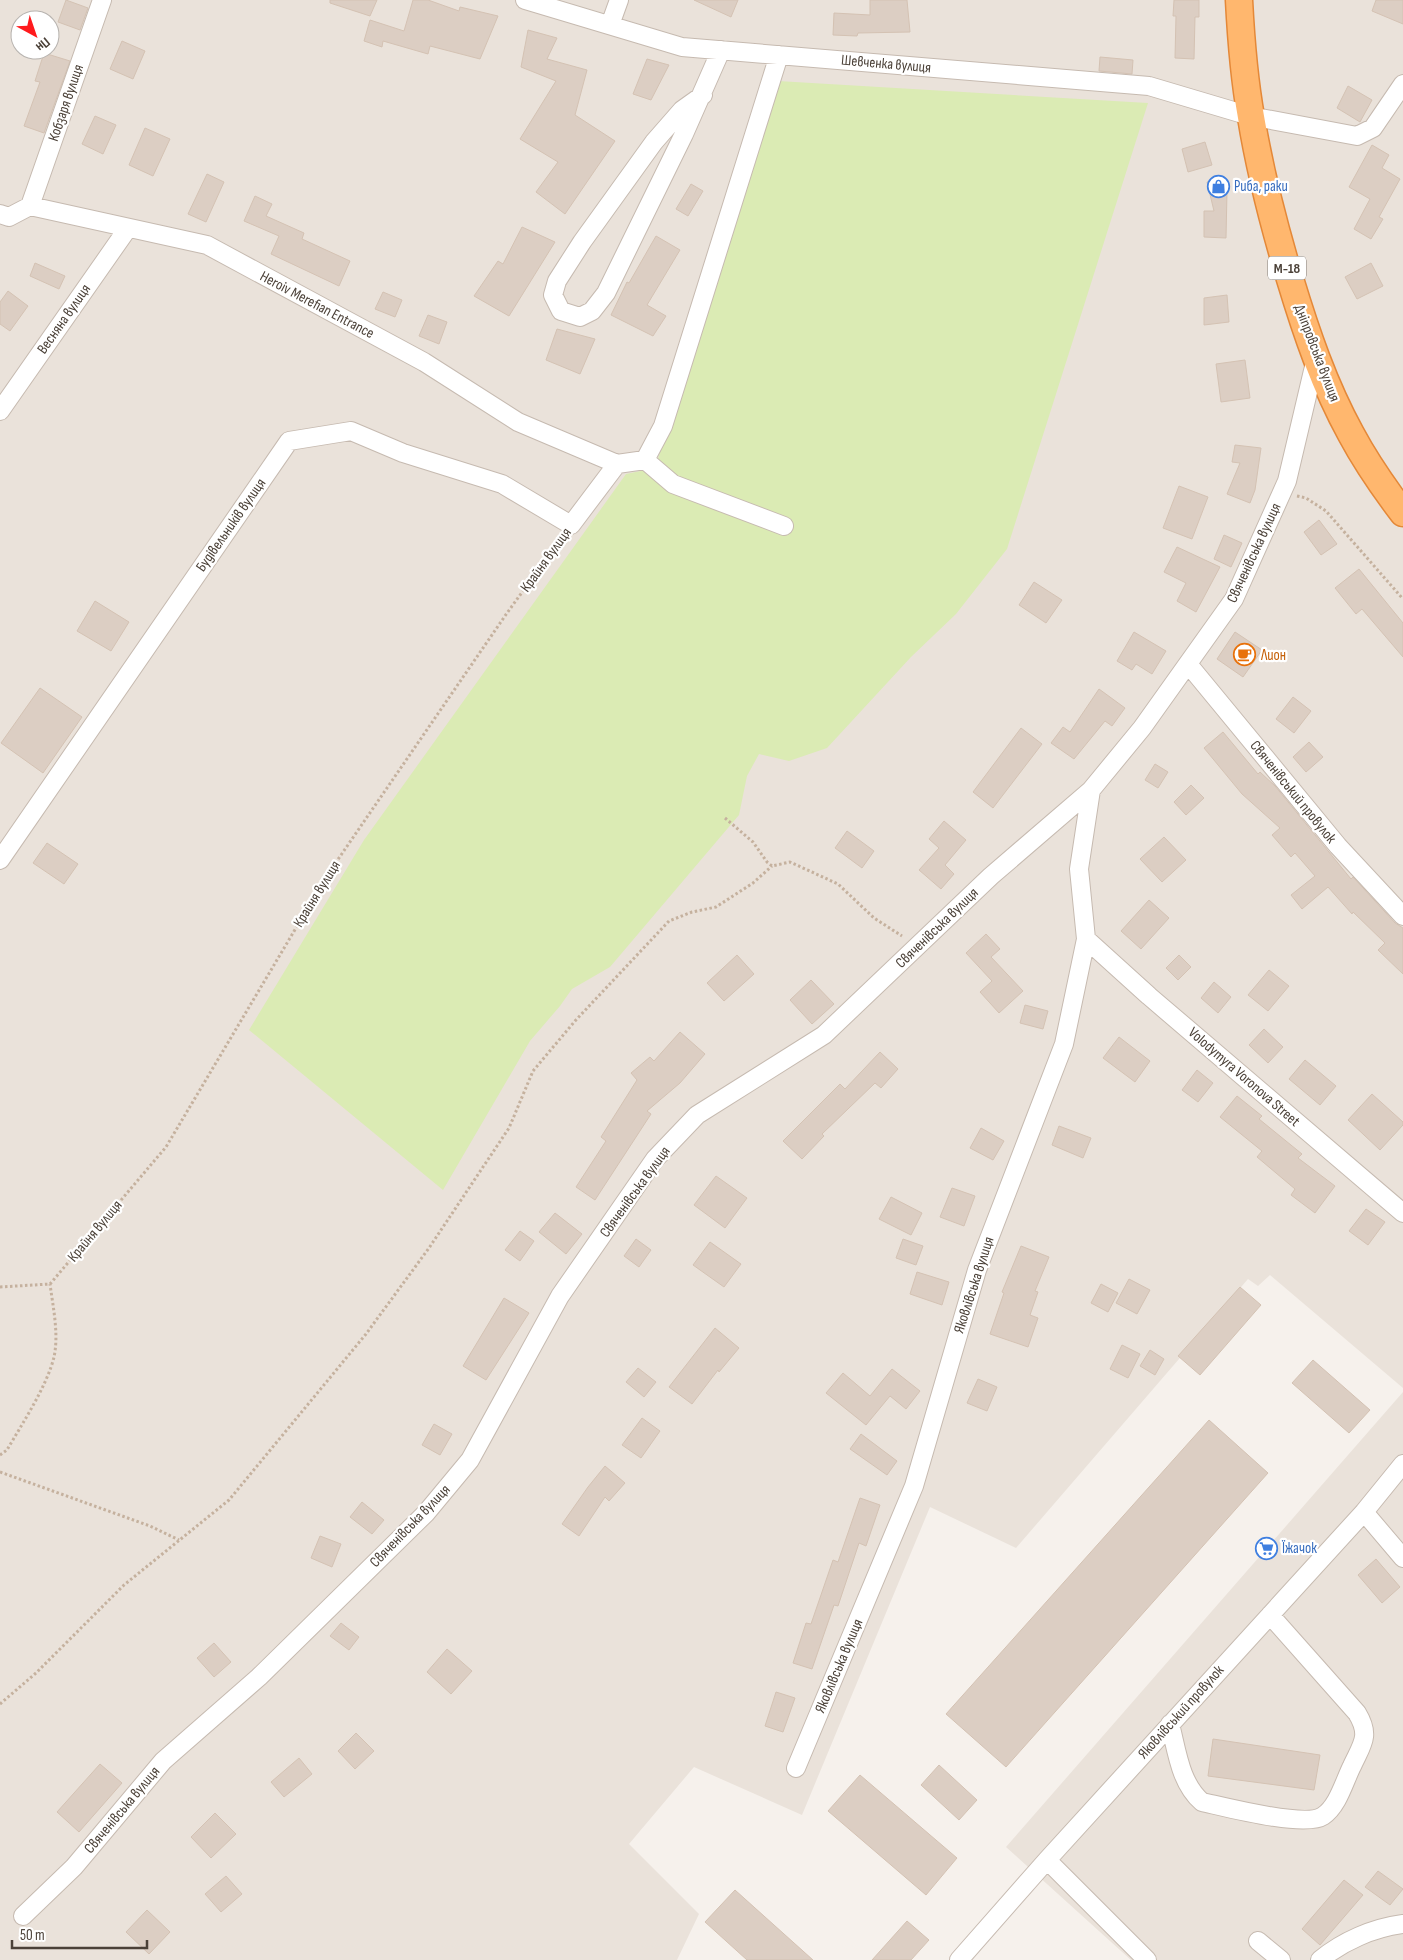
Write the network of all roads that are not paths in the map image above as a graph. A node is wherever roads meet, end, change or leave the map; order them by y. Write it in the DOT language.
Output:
graph roads {
  1 [pos="102,0"];
  2 [pos="525,0"];
  3 [pos="619,0"];
  4 [pos="1239,0"];
  5 [pos="610,26"];
  6 [pos="722,50"];
  7 [pos="779,55"];
  8 [pos="1403,84"];
  9 [pos="703,95"];
  10 [pos="1250,116"];
  11 [pos="30,206"];
  12 [pos="0,214"];
  13 [pos="128,228"];
  14 [pos="1316,358"];
  15 [pos="0,410"];
  16 [pos="645,460"];
  17 [pos="617,464"];
  18 [pos="1403,513"];
  19 [pos="571,525"];
  20 [pos="784,526"];
  21 [pos="1188,664"];
  22 [pos="1091,790"];
  23 [pos="0,860"];
  24 [pos="1403,916"];
  25 [pos="1086,938"];
  26 [pos="1403,1213"];
  27 [pos="1403,1464"];
  28 [pos="1364,1512"];
  29 [pos="1403,1558"];
  30 [pos="1270,1615"];
  31 [pos="1170,1724"];
  32 [pos="796,1768"];
  33 [pos="1046,1860"];
  34 [pos="23,1916"];
  35 [pos="1403,1924"];
  36 [pos="1258,1941"];
  37 [pos="959,1960"];
  38 [pos="1147,1960"];
  39 [pos="1281,1960"];
  40 [pos="1320,1960"];
  1 -- 11 [label="street, Кобзаря вулиця"];
  2 -- 5 [label="street, Шевченка вулиця"];
  3 -- 5 [label="street"];
  4 -- 10 [label="highway, Дніпровська вулиця / М-18"];
  5 -- 6 [label="street, Шевченка вулиця"];
  6 -- 7 [label="street, Шевченка вулиця"];
  6 -- 9 [label="street"];
  7 -- 10 [label="street, Шевченка вулиця"];
  7 -- 16 [label="street"];
  8 -- 10 [label="street, Шевченка вулиця"];
  9 -- 9 [label="street"];
  10 -- 14 [label="highway, Дніпровська вулиця / М-18"];
  11 -- 12 [label="street"];
  11 -- 13 [label="street, Heroiv Merefian Entrance"];
  13 -- 15 [label="street, Весняна вулиця"];
  13 -- 17 [label="street, Heroiv Merefian Entrance"];
  14 -- 18 [label="highway, Дніпровська вулиця / М-18"];
  14 -- 21 [label="street, Свяченівська вулиця"];
  16 -- 17 [label="street"];
  16 -- 20 [label="street"];
  17 -- 19 [label="street, Крайня вулиця"];
  19 -- 23 [label="street, Будівельників вулиця"];
  21 -- 22 [label="street, Свяченівська вулиця"];
  21 -- 24 [label="street, Свяченівський провулок"];
  22 -- 25 [label="street, Яковлівська вулиця"];
  22 -- 34 [label="street, Свяченівська вулиця"];
  25 -- 26 [label="street, Volodymyra Voronova Street"];
  25 -- 32 [label="street, Яковлівська вулиця"];
  27 -- 28 [label="street, Яковлівський провулок"];
  28 -- 29 [label="street"];
  28 -- 30 [label="street, Яковлівський провулок"];
  30 -- 31 [label="street, Яковлівський провулок"];
  30 -- 31 [label="street"];
  31 -- 33 [label="street, Яковлівський провулок"];
  33 -- 37 [label="street, Яковлівський провулок"];
  33 -- 38 [label="street"];
  35 -- 40 [label="street"];
  36 -- 39 [label="street"];
}
